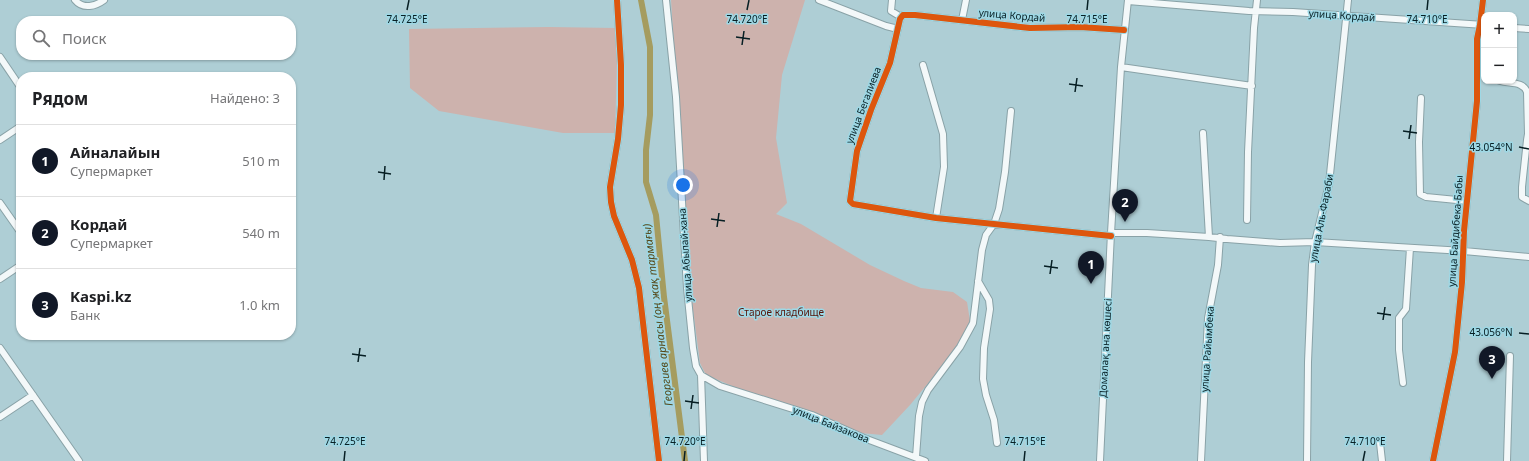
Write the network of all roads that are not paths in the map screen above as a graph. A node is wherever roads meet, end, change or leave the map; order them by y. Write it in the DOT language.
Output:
graph roads {
  1 [pos="75,0"];
  2 [pos="104,0"];
  3 [pos="617,0"];
  4 [pos="666,0"];
  5 [pos="819,0"];
  6 [pos="892,0"];
  7 [pos="966,0"];
  8 [pos="1128,0"];
  9 [pos="1257,0"];
  10 [pos="1348,0"];
  11 [pos="1483,0"];
  12 [pos="1256,11"];
  13 [pos="1483,12"];
  14 [pos="1347,15"];
  15 [pos="902,16"];
  16 [pos="962,20"];
  17 [pos="1481,25"];
  18 [pos="1481,28"];
  19 [pos="1517,28"];
  20 [pos="898,29"];
  21 [pos="1529,29"];
  22 [pos="1124,30"];
  23 [pos="0,57"];
  24 [pos="923,65"];
  25 [pos="1121,67"];
  26 [pos="1476,80"];
  27 [pos="1481,80"];
  28 [pos="16,81"];
  29 [pos="1516,84"];
  30 [pos="1252,86"];
  31 [pos="1421,98"];
  32 [pos="1011,111"];
  33 [pos="16,129"];
  34 [pos="1203,133"];
  35 [pos="0,140"];
  36 [pos="1467,201"];
  37 [pos="1529,201"];
  38 [pos="0,203"];
  39 [pos="936,218"];
  40 [pos="1248,220"];
  41 [pos="994,224"];
  42 [pos="16,226"];
  43 [pos="1111,235"];
  44 [pos="1209,237"];
  45 [pos="1220,237"];
  46 [pos="1316,242"];
  47 [pos="1410,248"];
  48 [pos="1464,251"];
  49 [pos="1529,257"];
  50 [pos="16,268"];
  51 [pos="0,279"];
  52 [pos="978,280"];
  53 [pos="0,348"];
  54 [pos="1510,356"];
  55 [pos="701,375"];
  56 [pos="1403,383"];
  57 [pos="32,395"];
  58 [pos="0,417"];
  59 [pos="997,443"];
  60 [pos="1380,443"];
  61 [pos="916,457"];
  62 [pos="79,461"];
  63 [pos="659,461"];
  64 [pos="704,461"];
  65 [pos="925,461"];
  66 [pos="1100,461"];
  67 [pos="1201,461"];
  68 [pos="1307,461"];
  69 [pos="1382,461"];
  70 [pos="1433,461"];
  71 [pos="1507,461"];
  1 -- 2 [label="street"];
  3 -- 63 [label="street"];
  4 -- 55 [label="street, улица Абылай-хана"];
  5 -- 20 [label="street"];
  6 -- 15 [label="street"];
  7 -- 16 [label="street"];
  8 -- 12 [label="street, улица Кордай"];
  8 -- 22 [label="street, Домалақ ана көшесі"];
  9 -- 12 [label="street"];
  10 -- 14 [label="street, улица Аль-Фараби"];
  11 -- 13 [label="street, улица Байдибека-Бабы"];
  12 -- 14 [label="street, улица Кордай"];
  12 -- 30 [label="street"];
  14 -- 17 [label="street, улица Кордай"];
  14 -- 46 [label="street, улица Аль-Фараби"];
  15 -- 16 [label="street, улица Кордай"];
  15 -- 20 [label="street, улица Бегалиева"];
  16 -- 22 [label="street, улица Кордай"];
  18 -- 26 [label="street, улица Байдибека-Бабы"];
  19 -- 21 [label="street"];
  20 -- 39 [label="street, улица Бегалиева"];
  22 -- 25 [label="street, Домалақ ана көшесі"];
  23 -- 28 [label="street"];
  24 -- 39 [label="street"];
  25 -- 30 [label="street"];
  25 -- 43 [label="street, Домалақ ана көшесі"];
  26 -- 27 [label="street"];
  26 -- 36 [label="street, улица Байдибека-Бабы"];
  29 -- 37 [label="street"];
  30 -- 40 [label="street"];
  31 -- 36 [label="street, улица Байдибека-Бабы"];
  32 -- 41 [label="street"];
  33 -- 35 [label="street"];
  34 -- 44 [label="street"];
  36 -- 48 [label="street, улица Байдибека-Бабы"];
  38 -- 42 [label="street"];
  39 -- 41 [label="street, улица Бегалиева"];
  41 -- 43 [label="street, улица Бегалиева"];
  41 -- 52 [label="street"];
  43 -- 44 [label="street, улица Бегалиева"];
  43 -- 66 [label="street, Домалақ ана көшесі"];
  44 -- 45 [label="street, улица Бегалиева"];
  45 -- 46 [label="street, улица Бегалиева"];
  45 -- 67 [label="street, улица Райымбека"];
  46 -- 47 [label="street, улица Бегалиева"];
  46 -- 68 [label="street, улица Аль-Фараби"];
  47 -- 48 [label="street, улица Бегалиева"];
  47 -- 56 [label="street"];
  48 -- 49 [label="street, улица Бегалиева"];
  48 -- 70 [label="street, улица Байдибека-Бабы"];
  50 -- 51 [label="street"];
  52 -- 59 [label="street"];
  52 -- 61 [label="street"];
  53 -- 57 [label="street"];
  54 -- 71 [label="street"];
  55 -- 61 [label="street, улица Байзакова"];
  55 -- 64 [label="street, улица Абылай-хана"];
  57 -- 58 [label="street"];
  57 -- 62 [label="street"];
  60 -- 69 [label="street"];
  61 -- 65 [label="street, улица Байзакова"];
}
